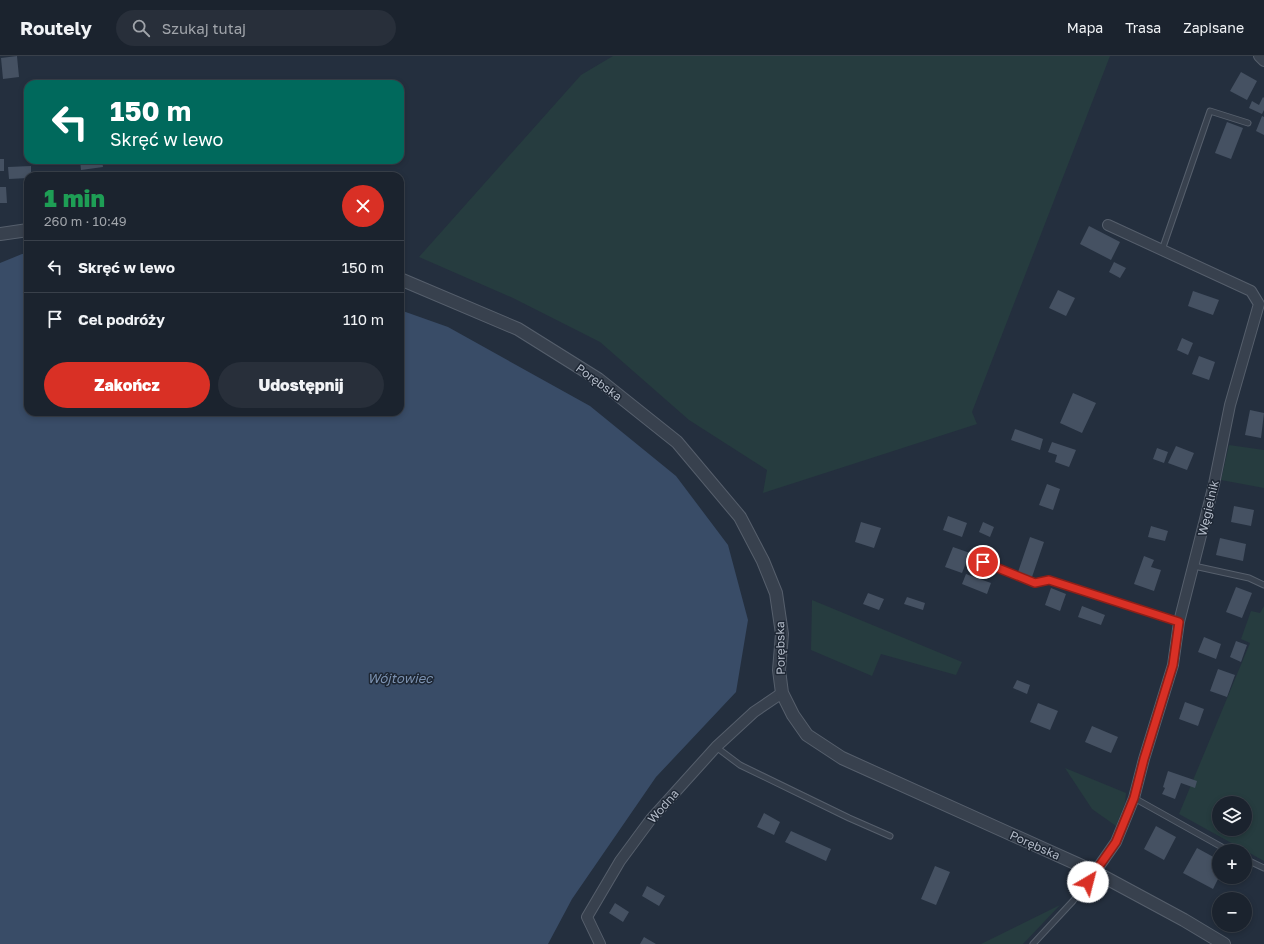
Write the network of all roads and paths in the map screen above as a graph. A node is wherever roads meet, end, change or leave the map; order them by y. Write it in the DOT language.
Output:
graph roads {
  1 [pos="1258,56"];
  2 [pos="1264,61"];
  3 [pos="1248,123"];
  4 [pos="1108,225"];
  5 [pos="24,231"];
  6 [pos="0,234"];
  7 [pos="1162,250"];
  8 [pos="404,281"];
  9 [pos="983,562"];
  10 [pos="1194,566"];
  11 [pos="1264,585"];
  12 [pos="1179,622"];
  13 [pos="782,693"];
  14 [pos="716,747"];
  15 [pos="1134,798"];
  16 [pos="890,836"];
  17 [pos="1216,844"];
  18 [pos="1252,862"];
  19 [pos="1264,868"];
  20 [pos="1095,872"];
  21 [pos="600,944"];
  22 [pos="1033,944"];
  23 [pos="1224,944"];
  1 -- 2 [label="street"];
  3 -- 7 [label="lane"];
  4 -- 7 [label="street, Węgielnik"];
  5 -- 6 [label="street"];
  7 -- 10 [label="street, Węgielnik"];
  8 -- 13 [label="street, Porębska"];
  9 -- 12 [label="lane"];
  10 -- 11 [label="lane"];
  10 -- 12 [label="street, Węgielnik"];
  12 -- 15 [label="street, Węgielnik"];
  13 -- 14 [label="street, Wodna"];
  13 -- 20 [label="street, Porębska"];
  14 -- 16 [label="lane"];
  14 -- 21 [label="street, Wodna"];
  15 -- 17 [label="lane"];
  15 -- 20 [label="street, Węgielnik"];
  18 -- 19 [label="lane"];
  20 -- 22 [label="lane"];
  20 -- 23 [label="street, Porębska"];
}
